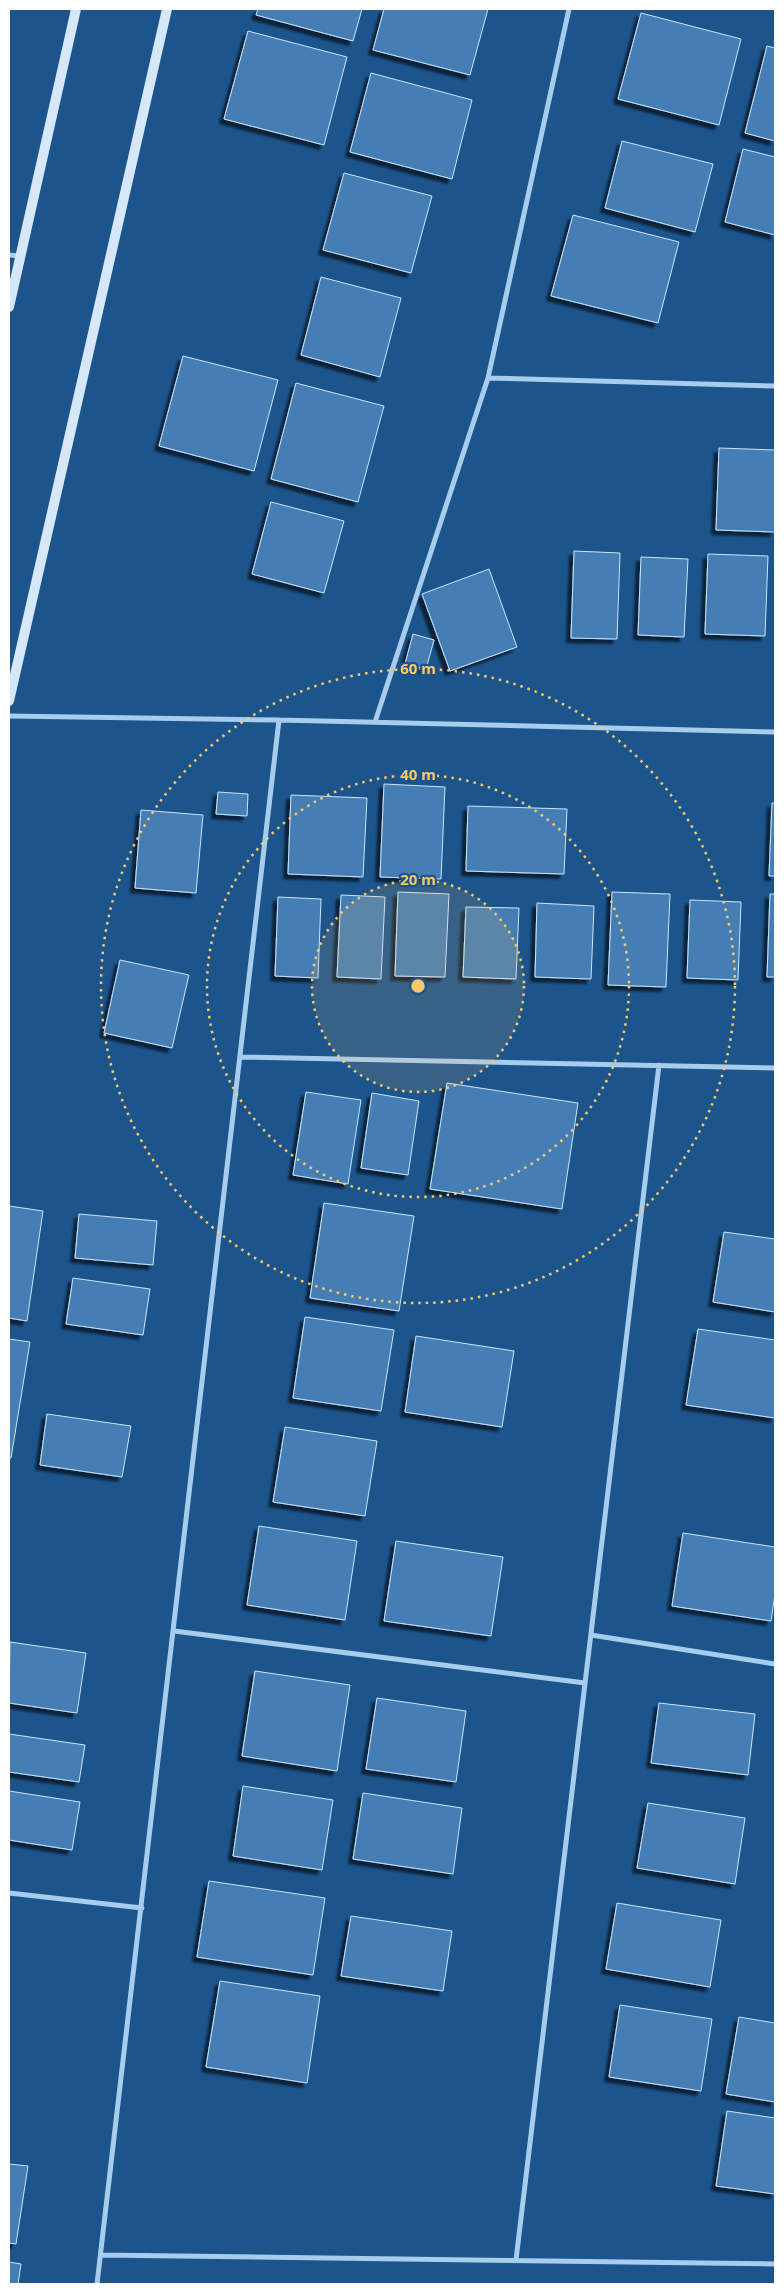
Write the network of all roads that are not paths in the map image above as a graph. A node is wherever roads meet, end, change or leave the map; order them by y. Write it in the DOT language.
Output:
graph roads {
  1 [pos="76,9"];
  2 [pos="166,9"];
  3 [pos="569,9"];
  4 [pos="14,256"];
  5 [pos="9,306"];
  6 [pos="488,378"];
  7 [pos="775,386"];
  8 [pos="9,701"];
  9 [pos="9,716"];
  10 [pos="279,720"];
  11 [pos="375,722"];
  12 [pos="775,732"];
  13 [pos="240,1057"];
  14 [pos="660,1066"];
  15 [pos="775,1068"];
  16 [pos="174,1631"];
  17 [pos="591,1635"];
  18 [pos="775,1664"];
  19 [pos="585,1683"];
  20 [pos="9,1893"];
  21 [pos="142,1908"];
  22 [pos="102,2255"];
  23 [pos="516,2260"];
  24 [pos="775,2264"];
  25 [pos="97,2284"];
  1 -- 4 [label="street"];
  2 -- 8 [label="street"];
  3 -- 6 [label="street"];
  4 -- 5 [label="street"];
  6 -- 7 [label="street"];
  6 -- 11 [label="street"];
  9 -- 10 [label="street"];
  10 -- 11 [label="street"];
  10 -- 13 [label="street"];
  11 -- 12 [label="street"];
  13 -- 14 [label="street"];
  13 -- 16 [label="street"];
  14 -- 15 [label="street"];
  14 -- 17 [label="street"];
  16 -- 19 [label="street"];
  16 -- 21 [label="street"];
  17 -- 18 [label="street"];
  17 -- 19 [label="street"];
  19 -- 23 [label="street"];
  20 -- 21 [label="street"];
  21 -- 22 [label="street"];
  22 -- 23 [label="street"];
  22 -- 25 [label="street"];
  23 -- 24 [label="street"];
}
